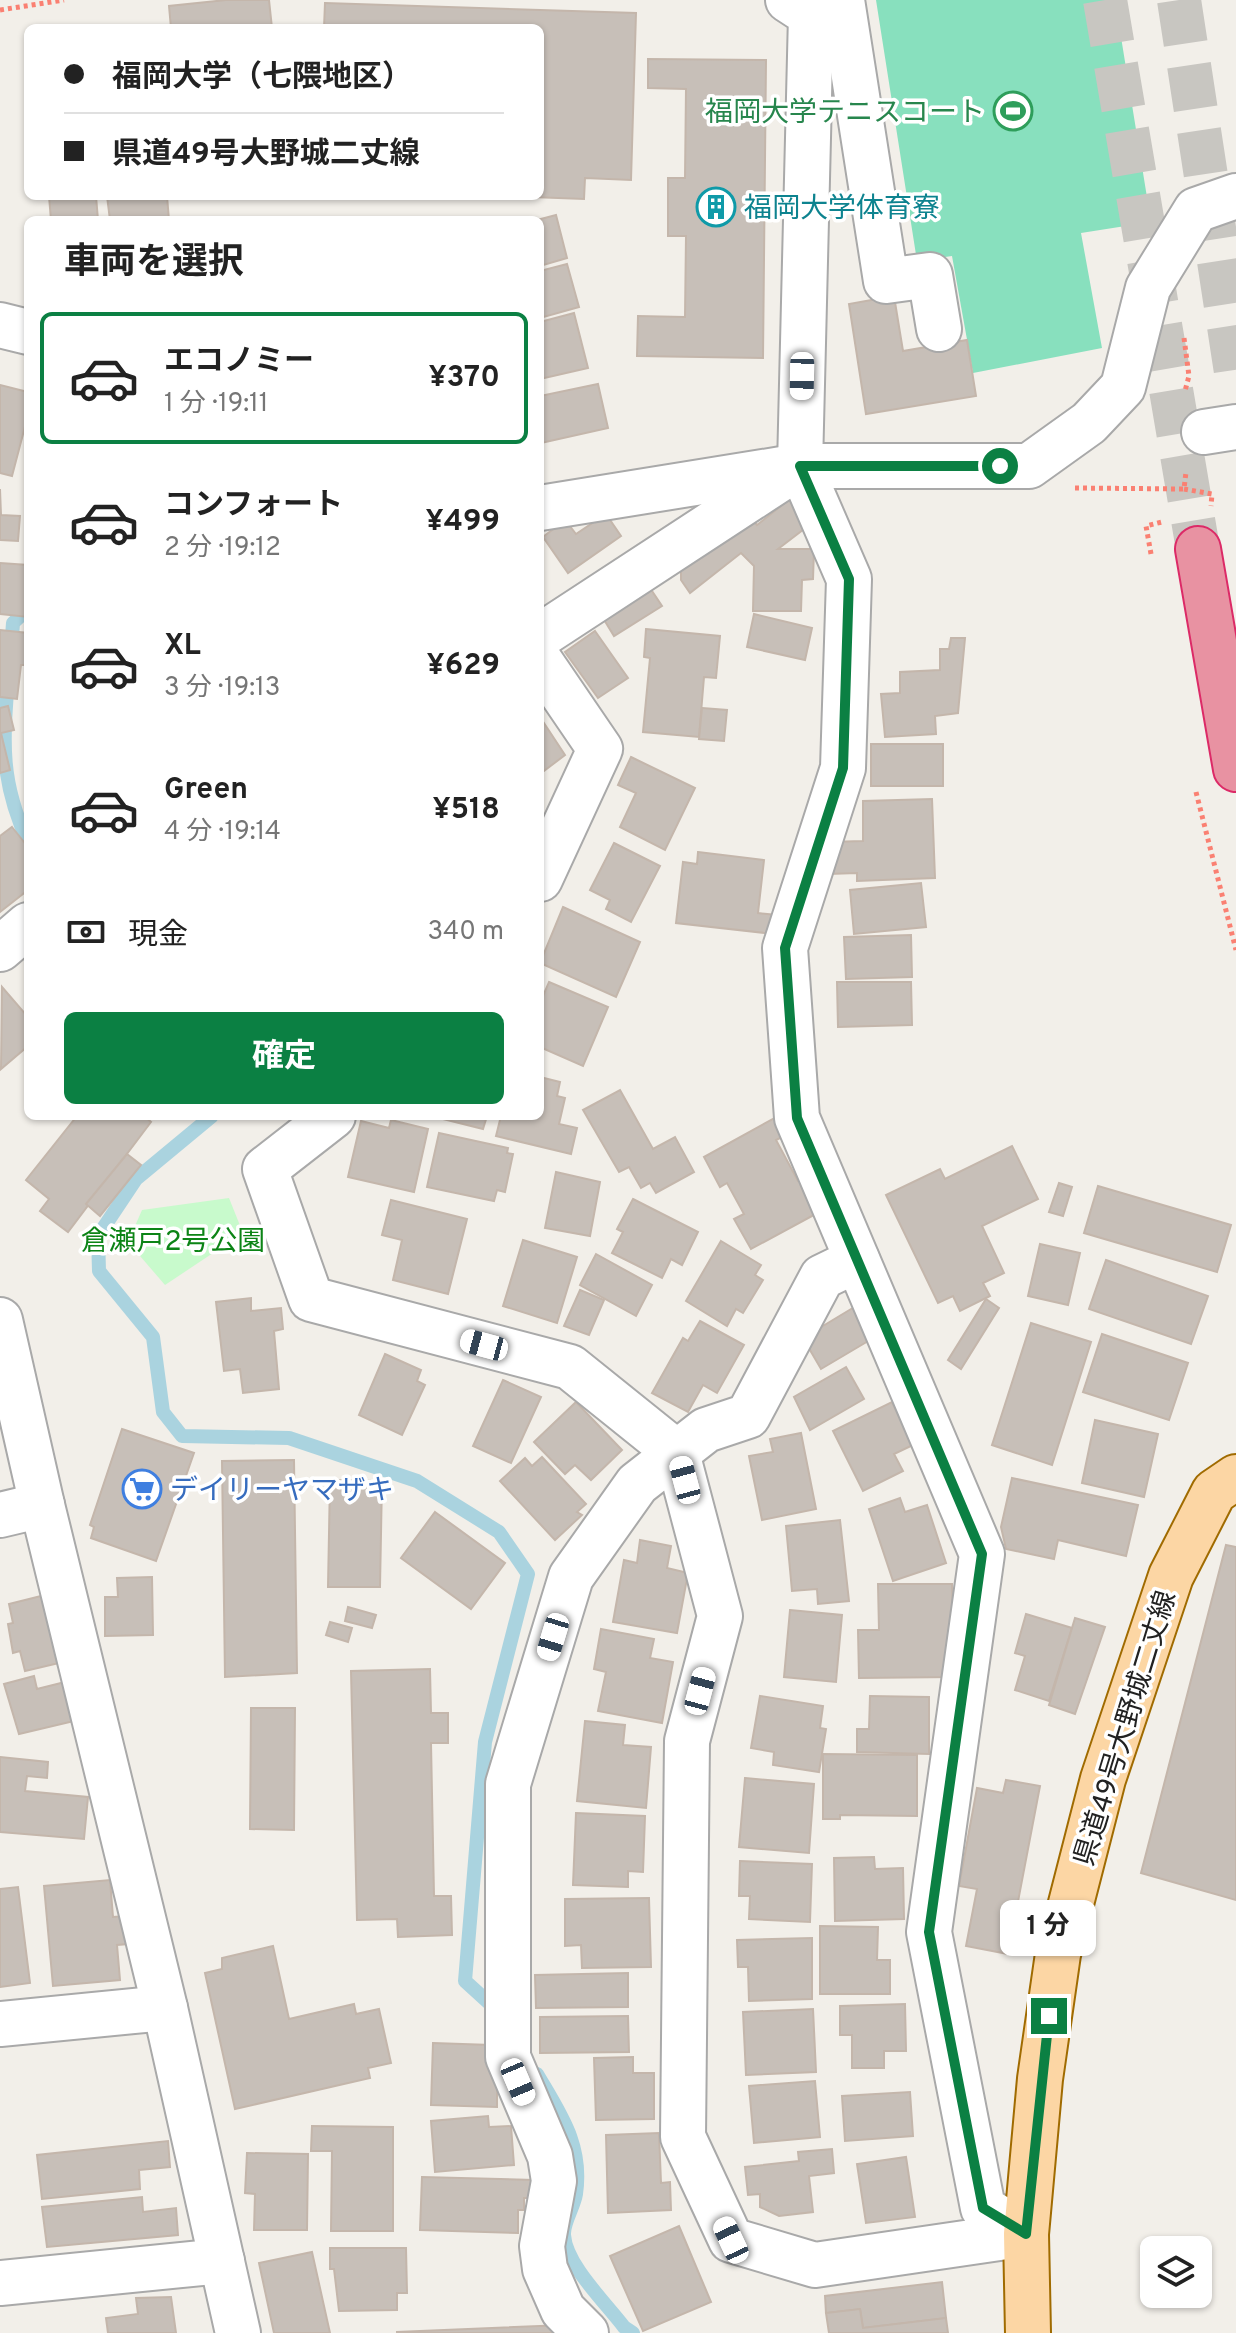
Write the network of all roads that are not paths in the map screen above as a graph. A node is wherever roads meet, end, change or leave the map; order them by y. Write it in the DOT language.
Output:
graph roads {
  1 [pos="788,0"];
  2 [pos="842,0"];
  3 [pos="1236,196"];
  4 [pos="0,325"];
  5 [pos="939,329"];
  6 [pos="24,331"];
  7 [pos="800,466"];
  8 [pos="544,507"];
  9 [pos="1198,549"];
  10 [pos="544,633"];
  11 [pos="544,667"];
  12 [pos="1236,769"];
  13 [pos="544,870"];
  14 [pos="24,928"];
  15 [pos="0,949"];
  16 [pos="328,1120"];
  17 [pos="857,1260"];
  18 [pos="0,1320"];
  19 [pos="677,1453"];
  20 [pos="1236,1477"];
  21 [pos="42,1505"];
  22 [pos="0,1515"];
  23 [pos="165,2008"];
  24 [pos="0,2024"];
  25 [pos="1026,2234"];
  26 [pos="222,2261"];
  27 [pos="0,2283"];
  28 [pos="238,2333"];
  29 [pos="586,2333"];
  30 [pos="1028,2333"];
  1 -- 7 [label="street"];
  2 -- 5 [label="street"];
  3 -- 7 [label="street"];
  4 -- 6 [label="street"];
  7 -- 8 [label="street"];
  7 -- 10 [label="street"];
  7 -- 17 [label="street"];
  9 -- 12 [label="highway"];
  11 -- 13 [label="street"];
  14 -- 15 [label="street"];
  16 -- 19 [label="street"];
  17 -- 19 [label="street"];
  17 -- 25 [label="street"];
  18 -- 21 [label="street"];
  19 -- 25 [label="street"];
  19 -- 29 [label="street"];
  20 -- 25 [label="main road, 県道49号大野城二丈線"];
  21 -- 22 [label="street"];
  21 -- 23 [label="street"];
  23 -- 24 [label="street"];
  23 -- 26 [label="street"];
  25 -- 30 [label="main road, 県道49号大野城二丈線"];
  26 -- 27 [label="street"];
  26 -- 28 [label="street"];
}
